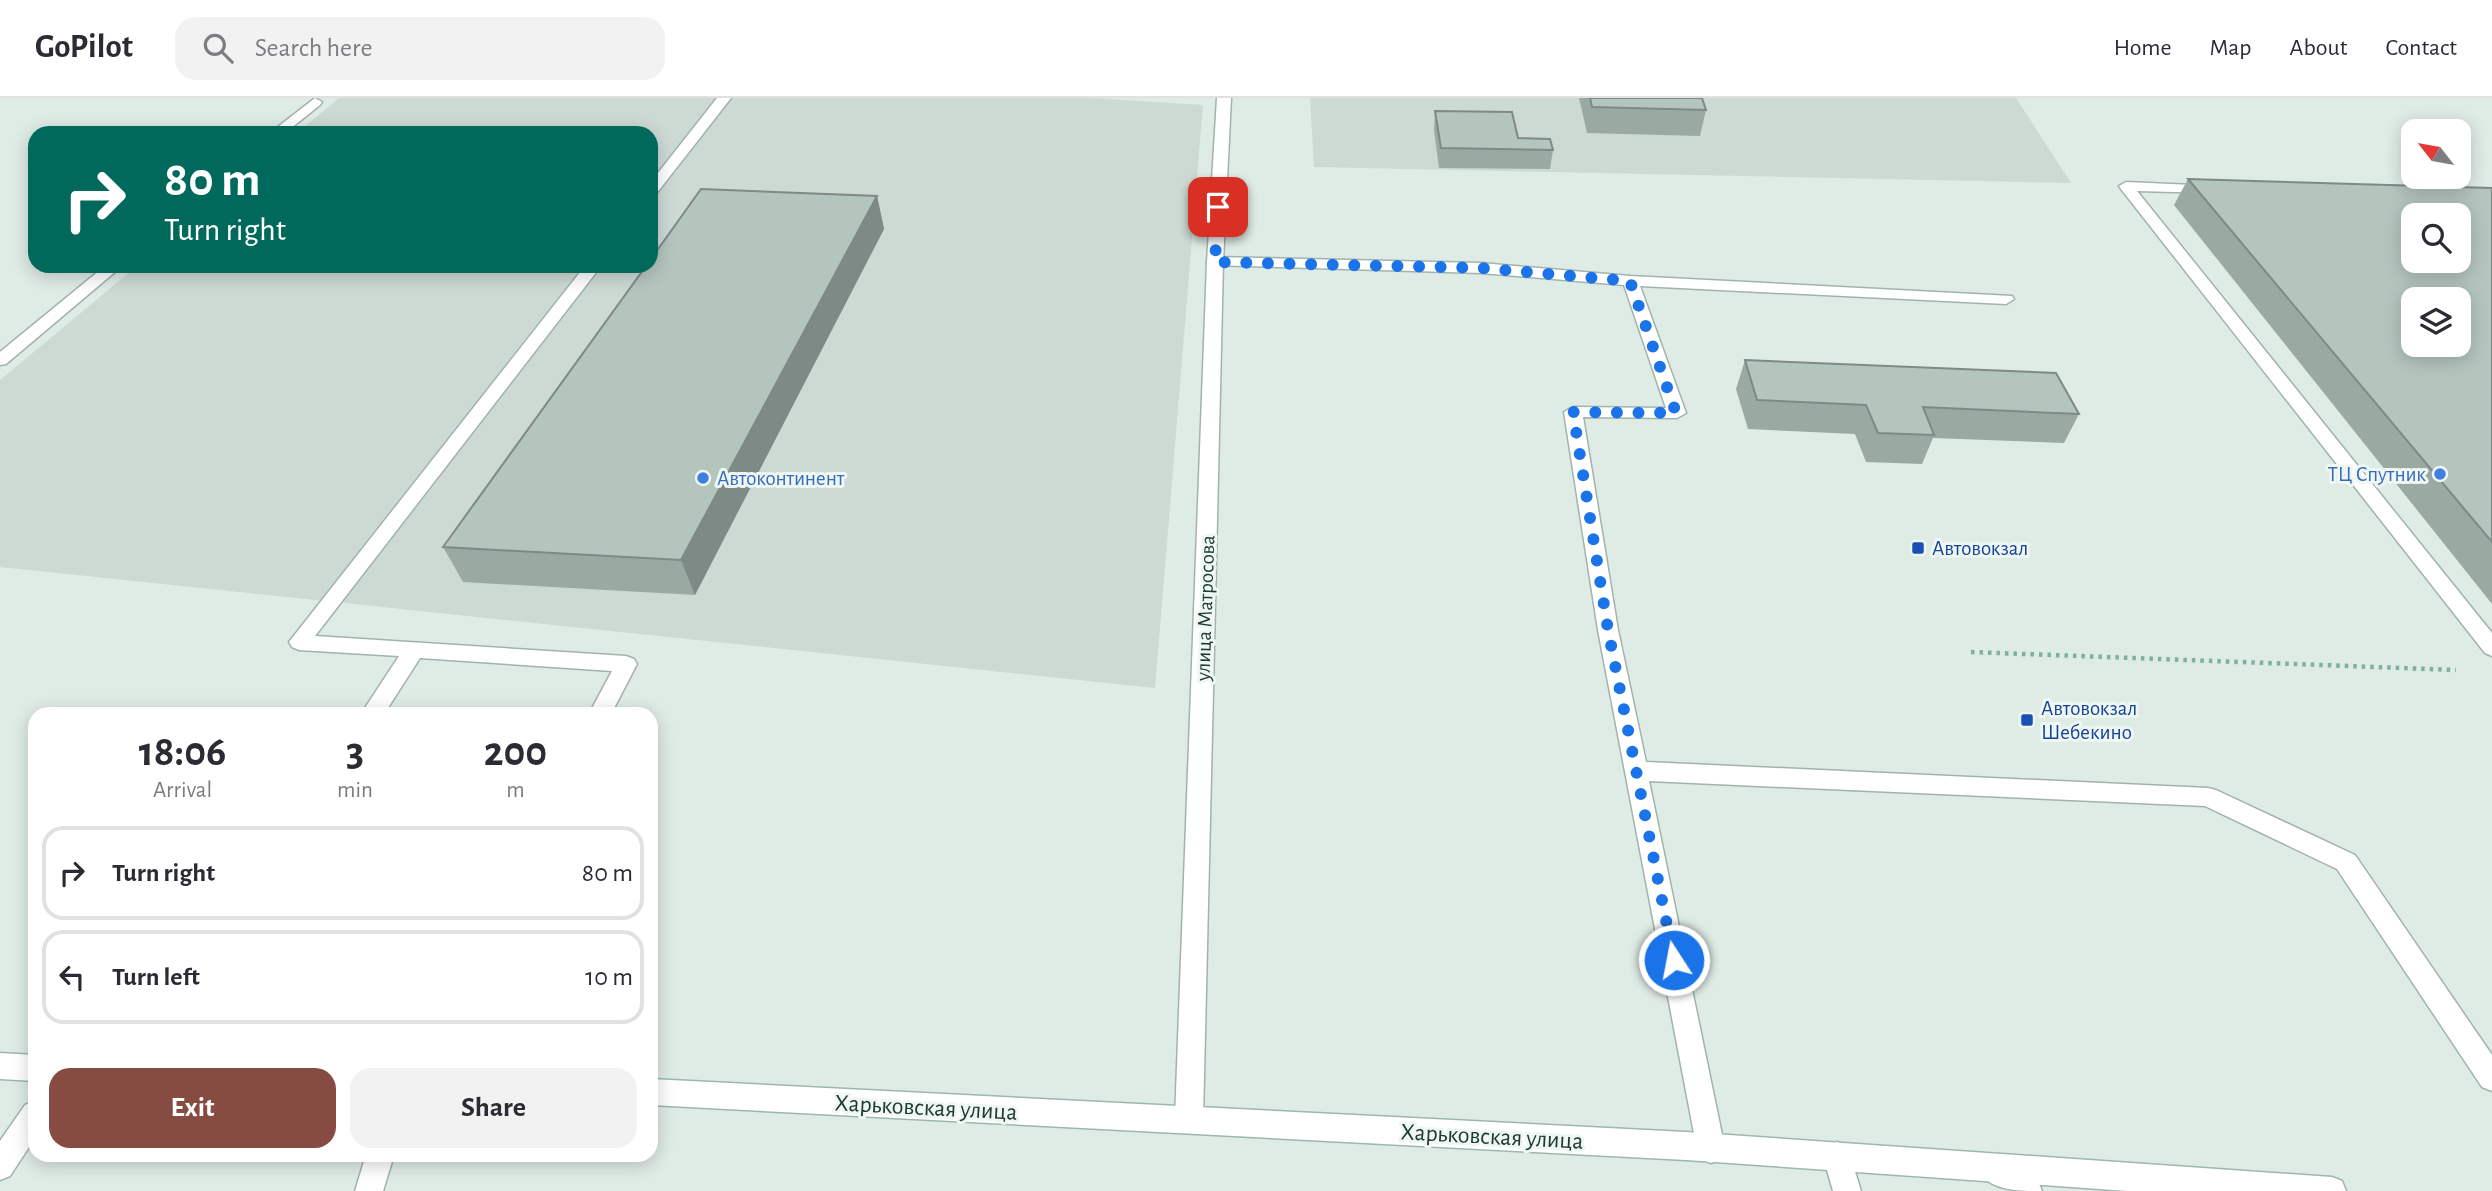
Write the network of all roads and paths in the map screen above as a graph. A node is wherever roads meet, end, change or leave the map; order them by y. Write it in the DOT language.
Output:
graph roads {
  1 [pos="724,98"];
  2 [pos="1224,98"];
  3 [pos="315,102"];
  4 [pos="286,126"];
  5 [pos="658,182"];
  6 [pos="2221,189"];
  7 [pos="1215,262"];
  8 [pos="106,273"];
  9 [pos="588,273"];
  10 [pos="1630,281"];
  11 [pos="2006,299"];
  12 [pos="0,360"];
  13 [pos="2492,648"];
  14 [pos="414,650"];
  15 [pos="1971,652"];
  16 [pos="2465,670"];
  17 [pos="377,707"];
  18 [pos="604,707"];
  19 [pos="1636,771"];
  20 [pos="0,1066"];
  21 [pos="28,1068"];
  22 [pos="2492,1078"];
  23 [pos="658,1092"];
  24 [pos="1189,1119"];
  25 [pos="28,1124"];
  26 [pos="1712,1149"];
  27 [pos="1837,1156"];
  28 [pos="378,1162"];
  29 [pos="0,1166"];
  30 [pos="1989,1167"];
  31 [pos="369,1191"];
  32 [pos="1847,1191"];
  33 [pos="2028,1191"];
  34 [pos="2332,1191"];
  1 -- 5 [label="street"];
  2 -- 7 [label="street, улица Матросова"];
  3 -- 4 [label="street"];
  6 -- 13 [label="street"];
  7 -- 10 [label="street"];
  7 -- 24 [label="street, улица Матросова"];
  8 -- 12 [label="street"];
  9 -- 14 [label="street"];
  10 -- 11 [label="street"];
  10 -- 19 [label="street"];
  14 -- 17 [label="street"];
  14 -- 18 [label="street"];
  15 -- 16 [label="path"];
  19 -- 22 [label="street"];
  19 -- 26 [label="street"];
  20 -- 21 [label="street"];
  23 -- 24 [label="street, Харьковская улица"];
  24 -- 26 [label="street, Харьковская улица"];
  25 -- 29 [label="street"];
  26 -- 27 [label="street, Харьковская улица"];
  27 -- 30 [label="street, Харьковская улица"];
  27 -- 32 [label="street"];
  28 -- 31 [label="street"];
  30 -- 33 [label="street"];
  30 -- 34 [label="street, Харьковская улица"];
}
